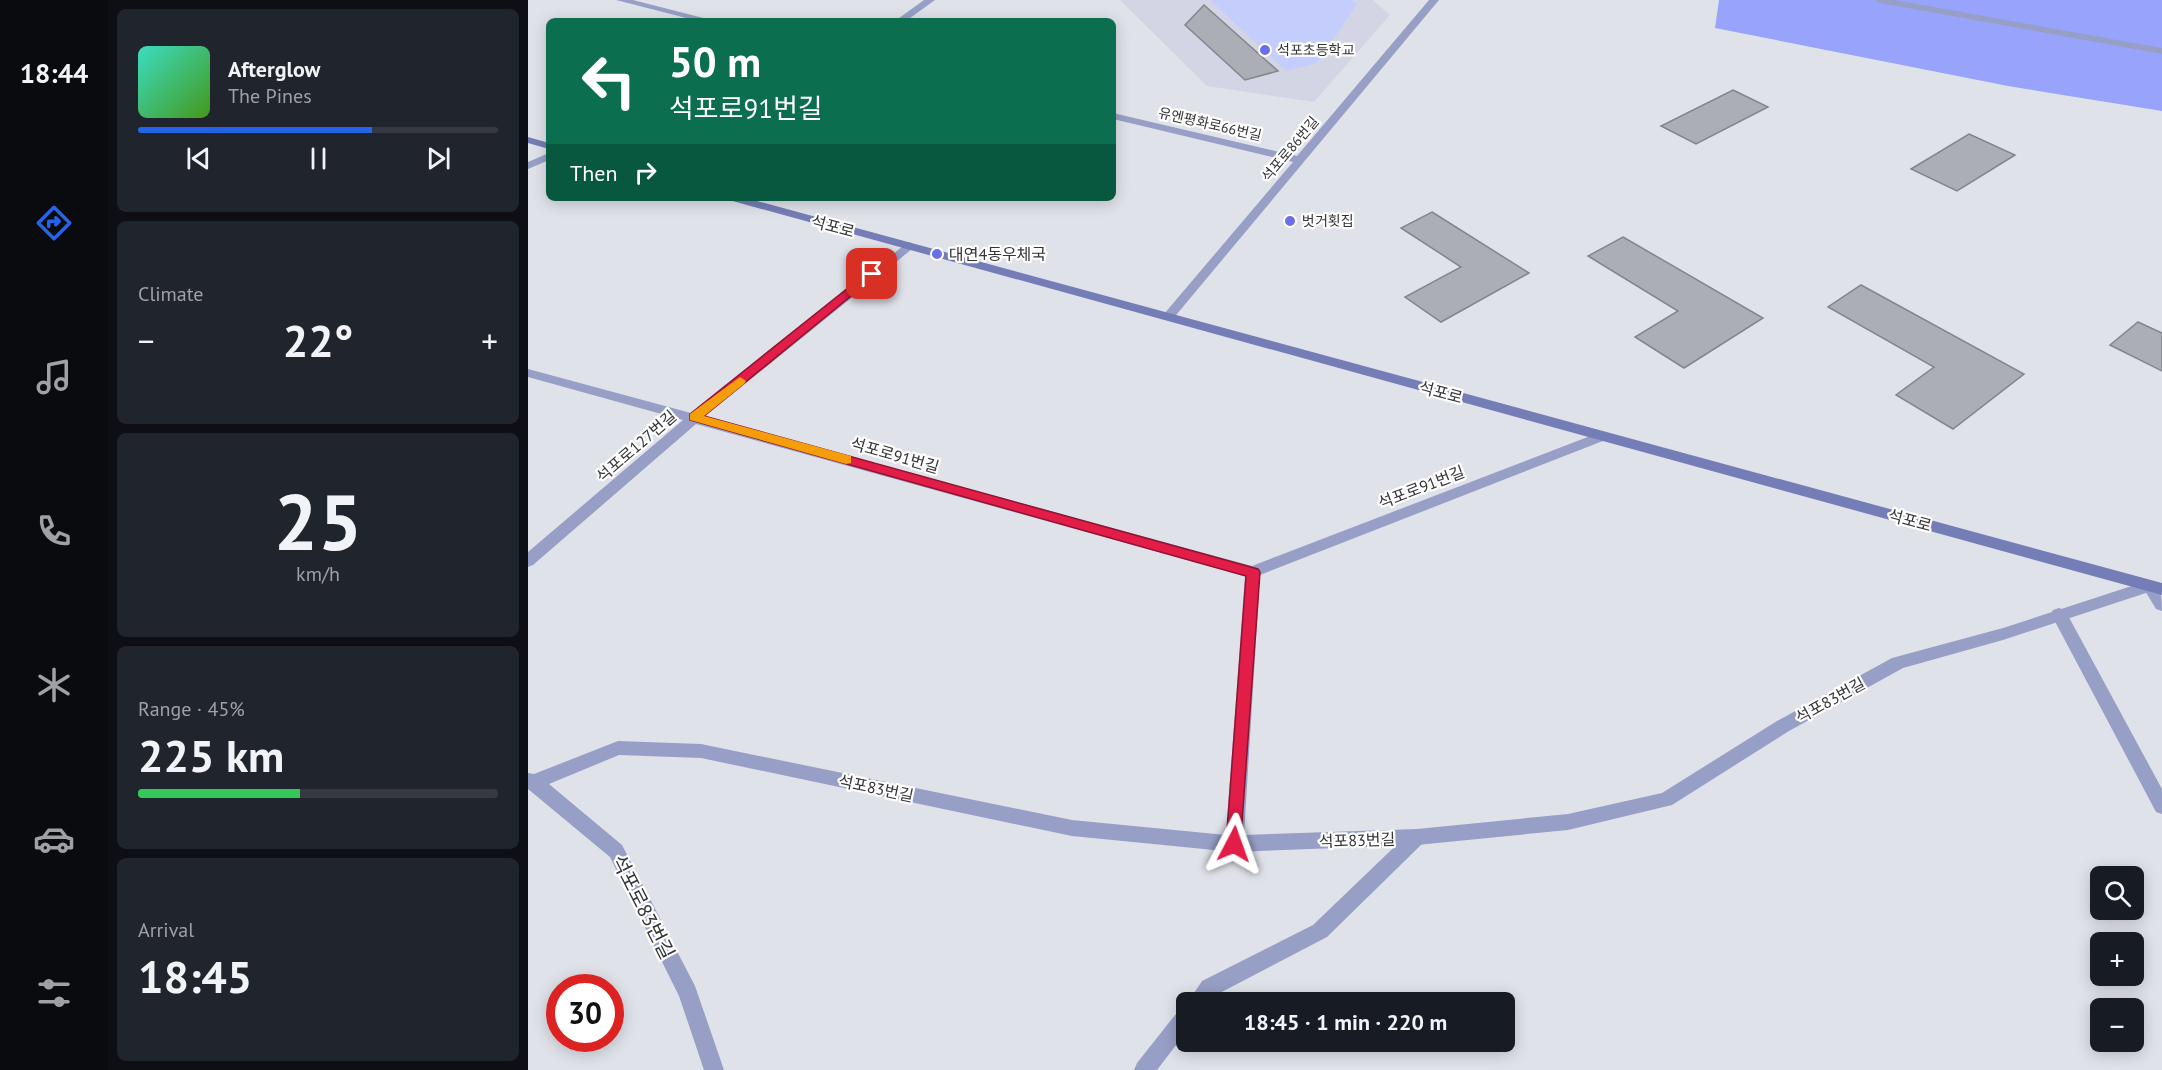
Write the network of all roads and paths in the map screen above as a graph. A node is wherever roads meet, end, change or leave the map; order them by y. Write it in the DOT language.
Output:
graph roads {
  1 [pos="621,0"];
  2 [pos="930,0"];
  3 [pos="1434,0"];
  4 [pos="1880,0"];
  5 [pos="697,18"];
  6 [pos="904,18"];
  7 [pos="2162,51"];
  8 [pos="1116,117"];
  9 [pos="528,140"];
  10 [pos="546,145"];
  11 [pos="546,157"];
  12 [pos="1300,160"];
  13 [pos="528,166"];
  14 [pos="744,201"];
  15 [pos="908,246"];
  16 [pos="1168,317"];
  17 [pos="528,373"];
  18 [pos="694,417"];
  19 [pos="1603,436"];
  20 [pos="528,561"];
  21 [pos="1253,572"];
  22 [pos="2156,587"];
  23 [pos="2162,605"];
  24 [pos="2059,614"];
  25 [pos="530,785"];
  26 [pos="2162,806"];
  27 [pos="1417,837"];
  28 [pos="1234,844"];
  29 [pos="1206,992"];
  30 [pos="1176,1030"];
  31 [pos="714,1070"];
  32 [pos="1144,1070"];
  1 -- 5 [label="street"];
  2 -- 6 [label="street"];
  3 -- 12 [label="street, 석포로86번길"];
  4 -- 7 [label="street"];
  8 -- 12 [label="street, 유엔평화로66번길"];
  9 -- 10 [label="main road"];
  11 -- 13 [label="street"];
  12 -- 16 [label="street, 석포로86번길"];
  14 -- 15 [label="main road, 석포로"];
  15 -- 16 [label="main road, 석포로"];
  15 -- 18 [label="street, 석포로127번길"];
  16 -- 19 [label="main road, 석포로"];
  17 -- 18 [label="street, 석포로91번길"];
  18 -- 20 [label="street, 석포로127번길"];
  18 -- 21 [label="street, 석포로91번길"];
  19 -- 21 [label="street, 석포로91번길"];
  19 -- 22 [label="main road, 석포로"];
  21 -- 28 [label="street"];
  22 -- 23 [label="street"];
  22 -- 24 [label="street, 석포83번길"];
  24 -- 26 [label="street"];
  24 -- 27 [label="street, 석포83번길"];
  25 -- 28 [label="street, 석포83번길"];
  25 -- 31 [label="street, 석포로83번길"];
  27 -- 28 [label="street, 석포83번길"];
  27 -- 29 [label="street"];
  30 -- 32 [label="street"];
}
